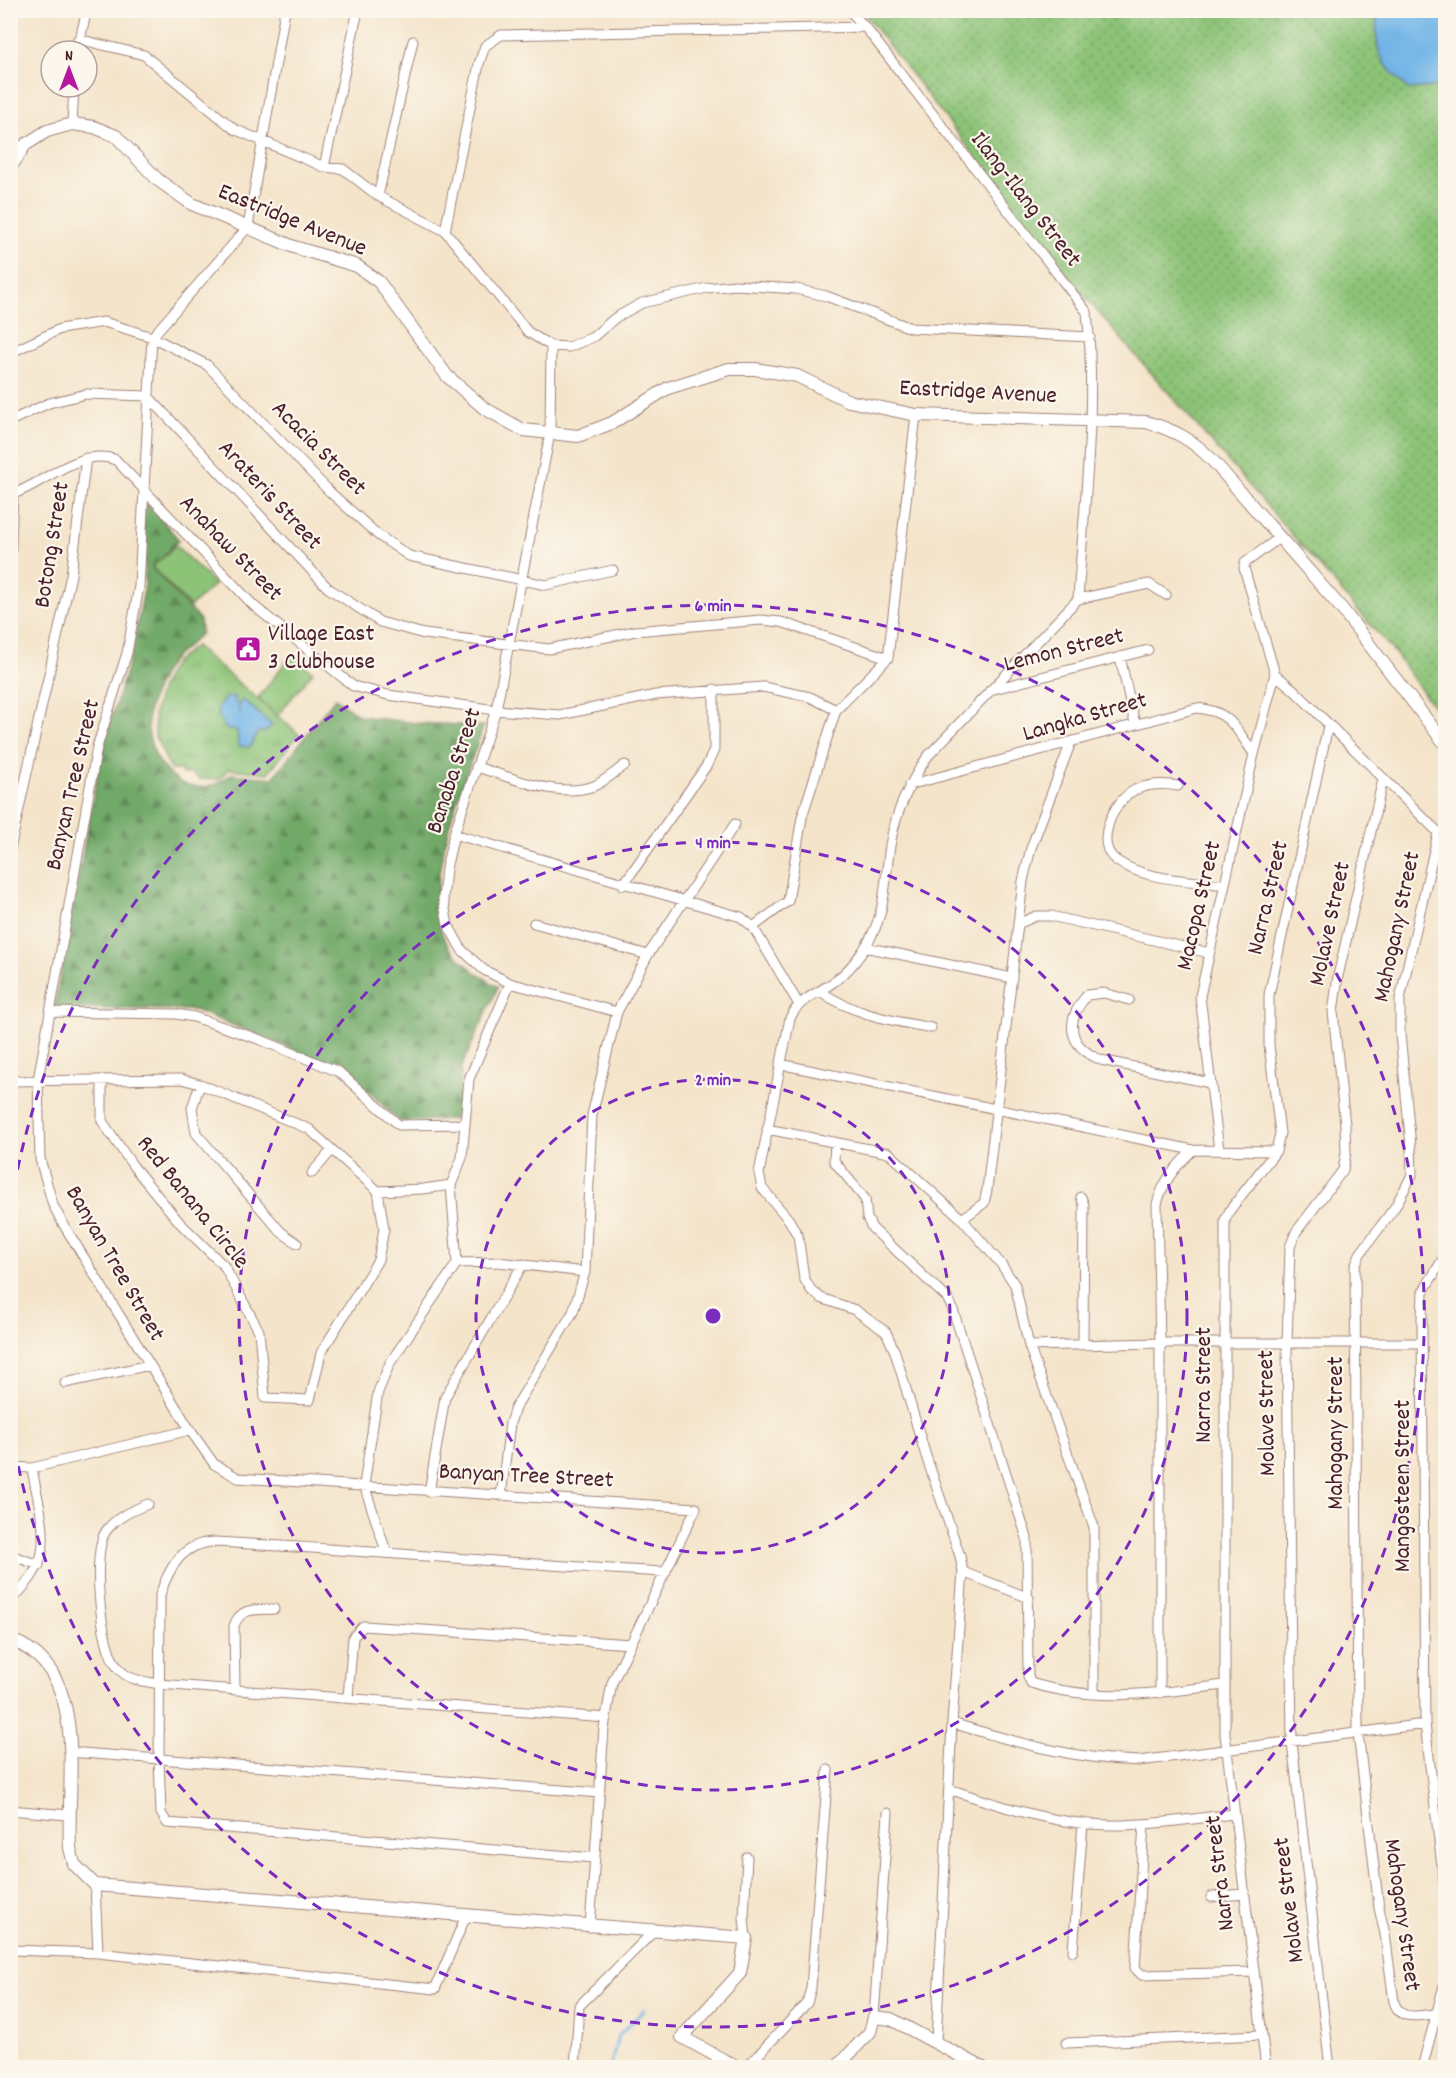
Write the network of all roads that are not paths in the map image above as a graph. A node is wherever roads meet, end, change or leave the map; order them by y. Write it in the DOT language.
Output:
graph roads {
  1 [pos="87,10"];
  2 [pos="285,10"];
  3 [pos="358,10"];
  4 [pos="849,10"];
  5 [pos="865,27"];
  6 [pos="78,39"];
  7 [pos="413,41"];
  8 [pos="99,44"];
  9 [pos="73,99"];
  10 [pos="72,124"];
  11 [pos="261,140"];
  12 [pos="324,167"];
  13 [pos="10,168"];
  14 [pos="378,196"];
  15 [pos="248,227"];
  16 [pos="445,231"];
  17 [pos="1090,337"];
  18 [pos="152,338"];
  19 [pos="551,346"];
  20 [pos="10,353"];
  21 [pos="148,396"];
  22 [pos="916,415"];
  23 [pos="1089,419"];
  24 [pos="10,422"];
  25 [pos="550,434"];
  26 [pos="86,458"];
  27 [pos="144,489"];
  28 [pos="12,495"];
  29 [pos="1279,538"];
  30 [pos="10,568"];
  31 [pos="613,570"];
  32 [pos="519,581"];
  33 [pos="1166,595"];
  34 [pos="1078,599"];
  35 [pos="508,645"];
  36 [pos="1148,650"];
  37 [pos="1120,657"];
  38 [pos="888,658"];
  39 [pos="1275,674"];
  40 [pos="714,689"];
  41 [pos="990,690"];
  42 [pos="496,710"];
  43 [pos="836,711"];
  44 [pos="1135,724"];
  45 [pos="1328,726"];
  46 [pos="1071,742"];
  47 [pos="1446,745"];
  48 [pos="1254,754"];
  49 [pos="625,765"];
  50 [pos="476,766"];
  51 [pos="1383,779"];
  52 [pos="909,785"];
  53 [pos="1178,786"];
  54 [pos="735,824"];
  55 [pos="454,834"];
  56 [pos="1442,836"];
  57 [pos="10,849"];
  58 [pos="623,885"];
  59 [pos="1224,885"];
  60 [pos="685,901"];
  61 [pos="534,923"];
  62 [pos="1018,924"];
  63 [pos="753,927"];
  64 [pos="865,947"];
  65 [pos="1209,953"];
  66 [pos="648,955"];
  67 [pos="1012,978"];
  68 [pos="510,983"];
  69 [pos="820,990"];
  70 [pos="1129,1000"];
  71 [pos="798,1004"];
  72 [pos="50,1012"];
  73 [pos="617,1012"];
  74 [pos="931,1028"];
  75 [pos="780,1064"];
  76 [pos="38,1080"];
  77 [pos="10,1081"];
  78 [pos="102,1081"];
  79 [pos="1210,1083"];
  80 [pos="200,1084"];
  81 [pos="996,1109"];
  82 [pos="464,1124"];
  83 [pos="767,1129"];
  84 [pos="835,1143"];
  85 [pos="332,1150"];
  86 [pos="1193,1150"];
  87 [pos="1218,1150"];
  88 [pos="1276,1151"];
  89 [pos="312,1173"];
  90 [pos="451,1185"];
  91 [pos="378,1191"];
  92 [pos="1081,1197"];
  93 [pos="962,1219"];
  94 [pos="297,1243"];
  95 [pos="1446,1254"];
  96 [pos="457,1263"];
  97 [pos="523,1264"];
  98 [pos="585,1272"];
  99 [pos="1356,1342"];
  100 [pos="1160,1343"];
  101 [pos="1422,1343"];
  102 [pos="1083,1344"];
  103 [pos="1224,1344"];
  104 [pos="1287,1344"];
  105 [pos="1029,1346"];
  106 [pos="150,1365"];
  107 [pos="65,1383"];
  108 [pos="190,1430"];
  109 [pos="10,1467"];
  110 [pos="32,1468"];
  111 [pos="364,1485"];
  112 [pos="429,1492"];
  113 [pos="501,1496"];
  114 [pos="148,1504"];
  115 [pos="386,1551"];
  116 [pos="10,1555"];
  117 [pos="39,1564"];
  118 [pos="666,1572"];
  119 [pos="963,1572"];
  120 [pos="1029,1598"];
  121 [pos="10,1602"];
  122 [pos="274,1609"];
  123 [pos="10,1640"];
  124 [pos="631,1644"];
  125 [pos="159,1684"];
  126 [pos="1224,1685"];
  127 [pos="235,1688"];
  128 [pos="1160,1693"];
  129 [pos="1094,1694"];
  130 [pos="348,1697"];
  131 [pos="606,1718"];
  132 [pos="952,1723"];
  133 [pos="1425,1724"];
  134 [pos="1358,1733"];
  135 [pos="1292,1742"];
  136 [pos="1227,1751"];
  137 [pos="69,1752"];
  138 [pos="159,1759"];
  139 [pos="828,1770"];
  140 [pos="949,1789"];
  141 [pos="600,1793"];
  142 [pos="10,1810"];
  143 [pos="888,1813"];
  144 [pos="1234,1814"];
  145 [pos="68,1815"];
  146 [pos="1083,1823"];
  147 [pos="1144,1824"];
  148 [pos="747,1857"];
  149 [pos="594,1858"];
  150 [pos="95,1885"];
  151 [pos="1243,1894"];
  152 [pos="1210,1897"];
  153 [pos="1446,1899"];
  154 [pos="466,1916"];
  155 [pos="590,1927"];
  156 [pos="653,1932"];
  157 [pos="746,1938"];
  158 [pos="10,1950"];
  159 [pos="1073,1951"];
  160 [pos="98,1953"];
  161 [pos="1254,1972"];
  162 [pos="1446,1978"];
  163 [pos="1436,2014"];
  164 [pos="874,2017"];
  165 [pos="1262,2035"];
  166 [pos="936,2042"];
  167 [pos="1066,2043"];
  168 [pos="575,2067"];
  169 [pos="738,2067"];
  170 [pos="746,2067"];
  171 [pos="836,2067"];
  172 [pos="983,2067"];
  173 [pos="1266,2067"];
  174 [pos="1330,2067"];
  175 [pos="1422,2067"];
  1 -- 6 [label="street"];
  2 -- 11 [label="street"];
  3 -- 12 [label="street"];
  4 -- 5 [label="street, Ilang-Ilang Street"];
  5 -- 16 [label="street"];
  5 -- 17 [label="street, Ilang-Ilang Street"];
  7 -- 14 [label="street"];
  8 -- 11 [label="street"];
  9 -- 10 [label="street"];
  10 -- 13 [label="street, Eastridge Avenue"];
  10 -- 15 [label="street, Eastridge Avenue"];
  11 -- 12 [label="street"];
  11 -- 15 [label="street"];
  12 -- 14 [label="street"];
  14 -- 16 [label="street"];
  15 -- 18 [label="street"];
  15 -- 25 [label="street, Eastridge Avenue"];
  16 -- 19 [label="street"];
  17 -- 19 [label="street"];
  17 -- 23 [label="street, Ilang-Ilang Street"];
  18 -- 20 [label="street, Acacia Street"];
  18 -- 21 [label="street, Banyan Tree Street"];
  18 -- 32 [label="street, Acacia Street"];
  19 -- 25 [label="street, Banaba Street"];
  21 -- 24 [label="street"];
  21 -- 27 [label="street, Banyan Tree Street"];
  21 -- 35 [label="street, Arateris Street"];
  22 -- 23 [label="street, Eastridge Avenue"];
  22 -- 25 [label="street, Eastridge Avenue"];
  22 -- 38 [label="street"];
  23 -- 29 [label="street, Eastridge Avenue"];
  23 -- 34 [label="street, Ilang-Ilang Street"];
  25 -- 32 [label="street, Banaba Street"];
  26 -- 27 [label="street, Anahaw Street"];
  26 -- 28 [label="street, Anahaw Street"];
  26 -- 57 [label="street, Botong Street"];
  27 -- 42 [label="street, Anahaw Street"];
  27 -- 72 [label="street, Banyan Tree Street"];
  28 -- 30 [label="street"];
  29 -- 39 [label="street"];
  29 -- 47 [label="street, Eastridge Avenue"];
  31 -- 32 [label="street, Acacia Street"];
  32 -- 35 [label="street, Banaba Street"];
  33 -- 34 [label="street"];
  34 -- 41 [label="street"];
  35 -- 38 [label="street, Arateris Street"];
  35 -- 42 [label="street, Banaba Street"];
  36 -- 37 [label="street, Lemon Street"];
  37 -- 41 [label="street, Lemon Street"];
  37 -- 44 [label="street"];
  38 -- 43 [label="street"];
  39 -- 45 [label="street"];
  39 -- 48 [label="street, Macopa Street"];
  40 -- 42 [label="street, Anahaw Street"];
  40 -- 43 [label="street, Anahaw Street"];
  40 -- 58 [label="street"];
  41 -- 52 [label="street"];
  42 -- 50 [label="street, Banaba Street"];
  43 -- 63 [label="street"];
  44 -- 46 [label="street, Langka Street"];
  44 -- 48 [label="street, Langka Street"];
  45 -- 51 [label="street"];
  45 -- 88 [label="street, Narra Street"];
  46 -- 52 [label="street, Langka Street"];
  46 -- 62 [label="street"];
  48 -- 59 [label="street, Macopa Street"];
  49 -- 50 [label="street"];
  50 -- 55 [label="street, Banaba Street"];
  51 -- 56 [label="street"];
  51 -- 104 [label="street, Molave Street"];
  52 -- 64 [label="street"];
  53 -- 59 [label="street"];
  54 -- 60 [label="street"];
  55 -- 58 [label="street"];
  55 -- 68 [label="street, Banaba Street"];
  56 -- 99 [label="street, Mahogany Street"];
  58 -- 60 [label="street"];
  59 -- 65 [label="street, Macopa Street"];
  60 -- 63 [label="street"];
  60 -- 66 [label="street"];
  61 -- 66 [label="street"];
  62 -- 65 [label="street"];
  62 -- 67 [label="street"];
  63 -- 71 [label="street"];
  64 -- 67 [label="street"];
  64 -- 69 [label="street"];
  65 -- 79 [label="street, Macopa Street"];
  66 -- 73 [label="street"];
  67 -- 81 [label="street"];
  68 -- 73 [label="street, Banaba Street"];
  68 -- 82 [label="street"];
  69 -- 71 [label="street"];
  69 -- 74 [label="street"];
  70 -- 79 [label="street"];
  71 -- 75 [label="street"];
  72 -- 76 [label="street, Banyan Tree Street"];
  72 -- 82 [label="street"];
  73 -- 98 [label="street"];
  75 -- 81 [label="street"];
  75 -- 83 [label="street"];
  76 -- 77 [label="street"];
  76 -- 78 [label="street"];
  76 -- 106 [label="street, Banyan Tree Street"];
  78 -- 80 [label="street"];
  78 -- 91 [label="street, Red Banana Circle"];
  79 -- 87 [label="street, Macopa Street"];
  80 -- 85 [label="street"];
  80 -- 94 [label="street"];
  81 -- 86 [label="street"];
  81 -- 93 [label="street"];
  82 -- 90 [label="street"];
  83 -- 84 [label="street"];
  83 -- 119 [label="street"];
  84 -- 93 [label="street"];
  84 -- 120 [label="street"];
  85 -- 89 [label="street"];
  85 -- 91 [label="street"];
  86 -- 87 [label="street"];
  86 -- 100 [label="street"];
  87 -- 88 [label="street"];
  88 -- 103 [label="street, Narra Street"];
  90 -- 91 [label="street"];
  90 -- 96 [label="street"];
  92 -- 102 [label="street"];
  93 -- 105 [label="street"];
  95 -- 101 [label="street, Mangosteen Street"];
  96 -- 97 [label="street"];
  96 -- 111 [label="street"];
  97 -- 98 [label="street"];
  97 -- 112 [label="street"];
  98 -- 113 [label="street"];
  99 -- 101 [label="street"];
  99 -- 104 [label="street"];
  99 -- 134 [label="street, Mahogany Street"];
  100 -- 102 [label="street"];
  100 -- 103 [label="street"];
  100 -- 128 [label="street"];
  101 -- 133 [label="street, Mangosteen Street"];
  102 -- 105 [label="street"];
  103 -- 104 [label="street"];
  103 -- 126 [label="street, Narra Street"];
  104 -- 135 [label="street, Molave Street"];
  105 -- 129 [label="street"];
  106 -- 107 [label="street"];
  106 -- 108 [label="street, Banyan Tree Street"];
  108 -- 110 [label="street"];
  108 -- 111 [label="street, Banyan Tree Street"];
  109 -- 110 [label="street"];
  110 -- 117 [label="street"];
  111 -- 112 [label="street, Banyan Tree Street"];
  111 -- 115 [label="street"];
  112 -- 113 [label="street, Banyan Tree Street"];
  113 -- 118 [label="street, Banyan Tree Street"];
  114 -- 125 [label="street"];
  115 -- 118 [label="street"];
  115 -- 125 [label="street"];
  116 -- 117 [label="street"];
  117 -- 121 [label="street"];
  118 -- 124 [label="street"];
  119 -- 120 [label="street"];
  119 -- 132 [label="street"];
  120 -- 129 [label="street"];
  122 -- 127 [label="street"];
  123 -- 137 [label="street"];
  124 -- 130 [label="street"];
  124 -- 131 [label="street"];
  125 -- 127 [label="street"];
  125 -- 138 [label="street"];
  126 -- 128 [label="street"];
  126 -- 136 [label="street, Narra Street"];
  127 -- 130 [label="street"];
  128 -- 129 [label="street"];
  130 -- 131 [label="street"];
  131 -- 141 [label="street"];
  132 -- 136 [label="street"];
  132 -- 140 [label="street"];
  133 -- 134 [label="street"];
  133 -- 153 [label="street, Mangosteen Street"];
  134 -- 135 [label="street"];
  134 -- 163 [label="street, Mahogany Street"];
  135 -- 136 [label="street"];
  135 -- 174 [label="street, Molave Street"];
  136 -- 144 [label="street, Narra Street"];
  137 -- 138 [label="street"];
  137 -- 145 [label="street"];
  138 -- 141 [label="street"];
  138 -- 149 [label="street"];
  139 -- 170 [label="street"];
  140 -- 146 [label="street"];
  140 -- 166 [label="street"];
  141 -- 149 [label="street"];
  142 -- 145 [label="street"];
  143 -- 164 [label="street"];
  144 -- 147 [label="street"];
  144 -- 151 [label="street, Narra Street"];
  145 -- 150 [label="street"];
  146 -- 147 [label="street"];
  146 -- 159 [label="street"];
  147 -- 161 [label="street"];
  148 -- 157 [label="street"];
  149 -- 155 [label="street"];
  150 -- 154 [label="street"];
  150 -- 160 [label="street"];
  151 -- 152 [label="street"];
  151 -- 161 [label="street, Narra Street"];
  154 -- 155 [label="street"];
  154 -- 160 [label="street"];
  155 -- 156 [label="street"];
  156 -- 157 [label="street"];
  156 -- 168 [label="street"];
  157 -- 169 [label="street"];
  158 -- 160 [label="street"];
  161 -- 165 [label="street, Narra Street"];
  162 -- 163 [label="street"];
  163 -- 175 [label="street"];
  164 -- 166 [label="street"];
  164 -- 171 [label="street"];
  165 -- 167 [label="street"];
  165 -- 173 [label="street, Narra Street"];
  166 -- 172 [label="street"];
}
